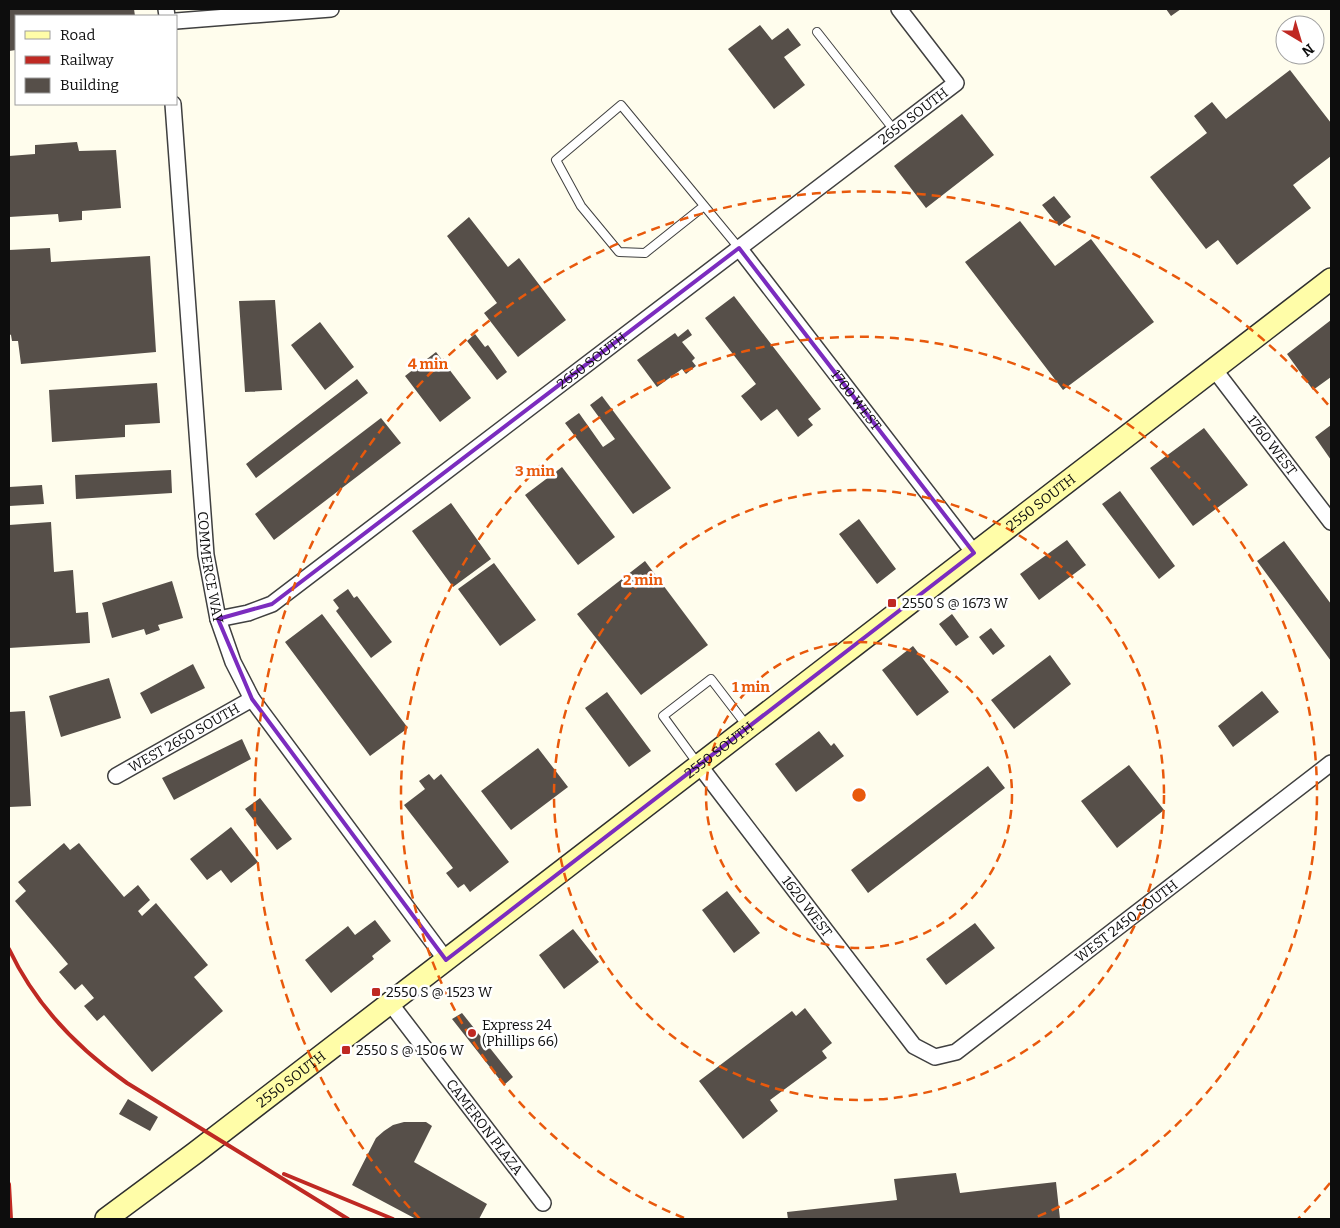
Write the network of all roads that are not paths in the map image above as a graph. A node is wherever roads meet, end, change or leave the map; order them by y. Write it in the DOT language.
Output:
graph roads {
  1 [pos="331,9"];
  2 [pos="899,9"];
  3 [pos="178,21"];
  4 [pos="817,32"];
  5 [pos="173,105"];
  6 [pos="894,130"];
  7 [pos="704,206"];
  8 [pos="739,248"];
  9 [pos="1331,279"];
  10 [pos="1214,369"];
  11 [pos="1331,522"];
  12 [pos="974,553"];
  13 [pos="218,619"];
  14 [pos="252,699"];
  15 [pos="748,727"];
  16 [pos="1331,763"];
  17 [pos="699,765"];
  18 [pos="116,776"];
  19 [pos="446,960"];
  20 [pos="390,1002"];
  21 [pos="914,1046"];
  22 [pos="543,1203"];
  23 [pos="106,1219"];
  1 -- 3 [label="street"];
  2 -- 6 [label="street, 2650 SOUTH"];
  4 -- 6 [label="lane"];
  5 -- 13 [label="street, COMMERCE WAY"];
  6 -- 8 [label="street, 2650 SOUTH"];
  7 -- 7 [label="lane"];
  7 -- 8 [label="lane"];
  8 -- 12 [label="street, 1700 WEST"];
  8 -- 13 [label="street, 2650 SOUTH"];
  9 -- 10 [label="main road, 2550 SOUTH"];
  10 -- 11 [label="street, 1760 WEST"];
  10 -- 12 [label="main road, 2550 SOUTH"];
  12 -- 15 [label="main road, 2550 SOUTH"];
  13 -- 14 [label="street, COMMERCE WAY"];
  14 -- 18 [label="street, WEST 2650 SOUTH"];
  14 -- 19 [label="street, COMMERCE WAY"];
  15 -- 17 [label="main road, 2550 SOUTH"];
  15 -- 17 [label="lane"];
  16 -- 21 [label="street, WEST 2450 SOUTH"];
  17 -- 19 [label="main road, 2550 SOUTH"];
  17 -- 21 [label="street, 1620 WEST"];
  19 -- 20 [label="main road, 2550 SOUTH"];
  20 -- 22 [label="street, CAMERON PLAZA"];
  20 -- 23 [label="main road, 2550 SOUTH"];
}
